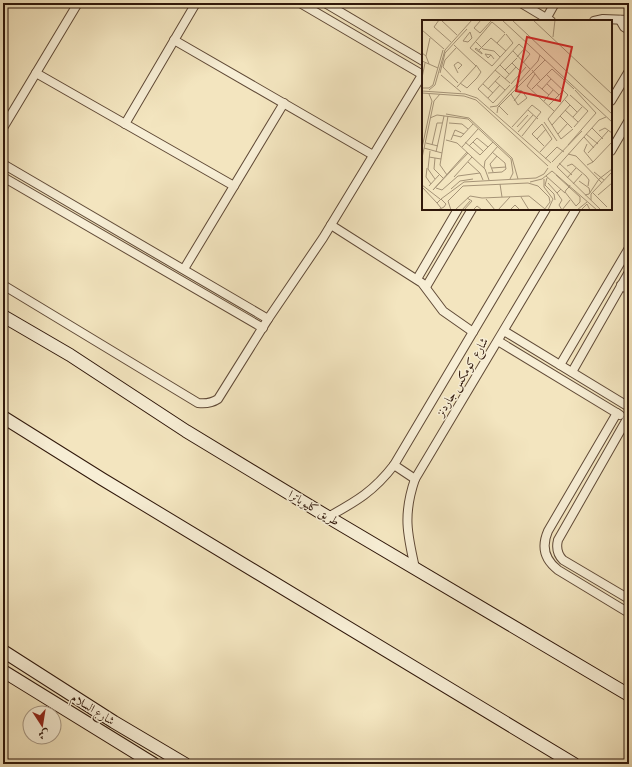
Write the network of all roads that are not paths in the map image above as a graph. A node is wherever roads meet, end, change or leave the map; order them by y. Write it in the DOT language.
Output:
graph roads {
  1 [pos="78,3"];
  2 [pos="196,3"];
  3 [pos="300,3"];
  4 [pos="325,3"];
  5 [pos="521,3"];
  6 [pos="555,3"];
  7 [pos="549,20"];
  8 [pos="598,20"];
  9 [pos="620,20"];
  10 [pos="629,20"];
  11 [pos="629,30"];
  12 [pos="174,40"];
  13 [pos="422,60"];
  14 [pos="629,71"];
  15 [pos="36,73"];
  16 [pos="422,74"];
  17 [pos="422,77"];
  18 [pos="612,99"];
  19 [pos="284,103"];
  20 [pos="629,120"];
  21 [pos="125,124"];
  22 [pos="3,128"];
  23 [pos="612,149"];
  24 [pos="373,155"];
  25 [pos="3,164"];
  26 [pos="3,177"];
  27 [pos="234,186"];
  28 [pos="457,210"];
  29 [pos="471,210"];
  30 [pos="545,210"];
  31 [pos="575,210"];
  32 [pos="330,225"];
  33 [pos="629,248"];
  34 [pos="184,269"];
  35 [pos="629,272"];
  36 [pos="195,275"];
  37 [pos="417,279"];
  38 [pos="3,285"];
  39 [pos="189,285"];
  40 [pos="621,285"];
  41 [pos="426,287"];
  42 [pos="629,290"];
  43 [pos="3,316"];
  44 [pos="268,319"];
  45 [pos="263,328"];
  46 [pos="504,331"];
  47 [pos="473,332"];
  48 [pos="498,341"];
  49 [pos="560,365"];
  50 [pos="572,372"];
  51 [pos="629,407"];
  52 [pos="616,413"];
  53 [pos="3,417"];
  54 [pos="628,420"];
  55 [pos="394,465"];
  56 [pos="415,479"];
  57 [pos="328,517"];
  58 [pos="415,568"];
  59 [pos="629,599"];
  60 [pos="629,613"];
  61 [pos="3,651"];
  62 [pos="3,671"];
  63 [pos="629,695"];
  64 [pos="114,722"];
  65 [pos="107,734"];
  66 [pos="154,764"];
  67 [pos="185,764"];
  68 [pos="574,764"];
  1 -- 15 [label="street"];
  2 -- 12 [label="street"];
  3 -- 16 [label="street"];
  4 -- 13 [label="street"];
  5 -- 7 [label="street"];
  6 -- 7 [label="street"];
  8 -- 9 [label="street"];
  9 -- 10 [label="street"];
  9 -- 11 [label="street"];
  12 -- 19 [label="street"];
  12 -- 21 [label="street"];
  14 -- 18 [label="street"];
  15 -- 21 [label="street"];
  15 -- 22 [label="street"];
  17 -- 24 [label="street"];
  19 -- 24 [label="street"];
  19 -- 27 [label="street"];
  20 -- 23 [label="street"];
  21 -- 27 [label="street"];
  24 -- 32 [label="street"];
  25 -- 34 [label="street"];
  26 -- 39 [label="street"];
  27 -- 34 [label="street"];
  28 -- 37 [label="street"];
  29 -- 41 [label="street"];
  30 -- 47 [label="street, شارع كومكس جاردنز"];
  31 -- 46 [label="street, شارع كومكس جاردنز"];
  32 -- 37 [label="street"];
  32 -- 44 [label="street"];
  33 -- 49 [label="street"];
  34 -- 36 [label="street"];
  35 -- 40 [label="street"];
  36 -- 39 [label="street"];
  36 -- 44 [label="street"];
  37 -- 41 [label="street"];
  38 -- 45 [label="street"];
  39 -- 45 [label="street"];
  40 -- 42 [label="street"];
  40 -- 50 [label="street"];
  41 -- 47 [label="street"];
  43 -- 57 [label="main road, طريق كليوباترا"];
  44 -- 45 [label="street"];
  46 -- 48 [label="street, شارع كومكس جاردنز"];
  46 -- 49 [label="street"];
  47 -- 55 [label="street, شارع كومكس جاردنز"];
  48 -- 52 [label="street"];
  48 -- 56 [label="street, شارع كومكس جاردنز"];
  49 -- 50 [label="street"];
  50 -- 51 [label="street"];
  52 -- 54 [label="street"];
  52 -- 60 [label="street"];
  53 -- 68 [label="main road"];
  54 -- 59 [label="street"];
  55 -- 56 [label="street"];
  55 -- 57 [label="street, شارع كومكس جاردنز"];
  56 -- 58 [label="street, شارع كومكس جاردنز"];
  57 -- 58 [label="main road, طريق كليوباترا"];
  58 -- 63 [label="main road, طريق كليوباترا"];
  61 -- 64 [label="main road, شارع السلام"];
  62 -- 65 [label="main road, شارع السلام"];
  64 -- 65 [label="main road"];
  64 -- 67 [label="main road, شارع السلام"];
  65 -- 66 [label="main road, شارع السلام"];
}
